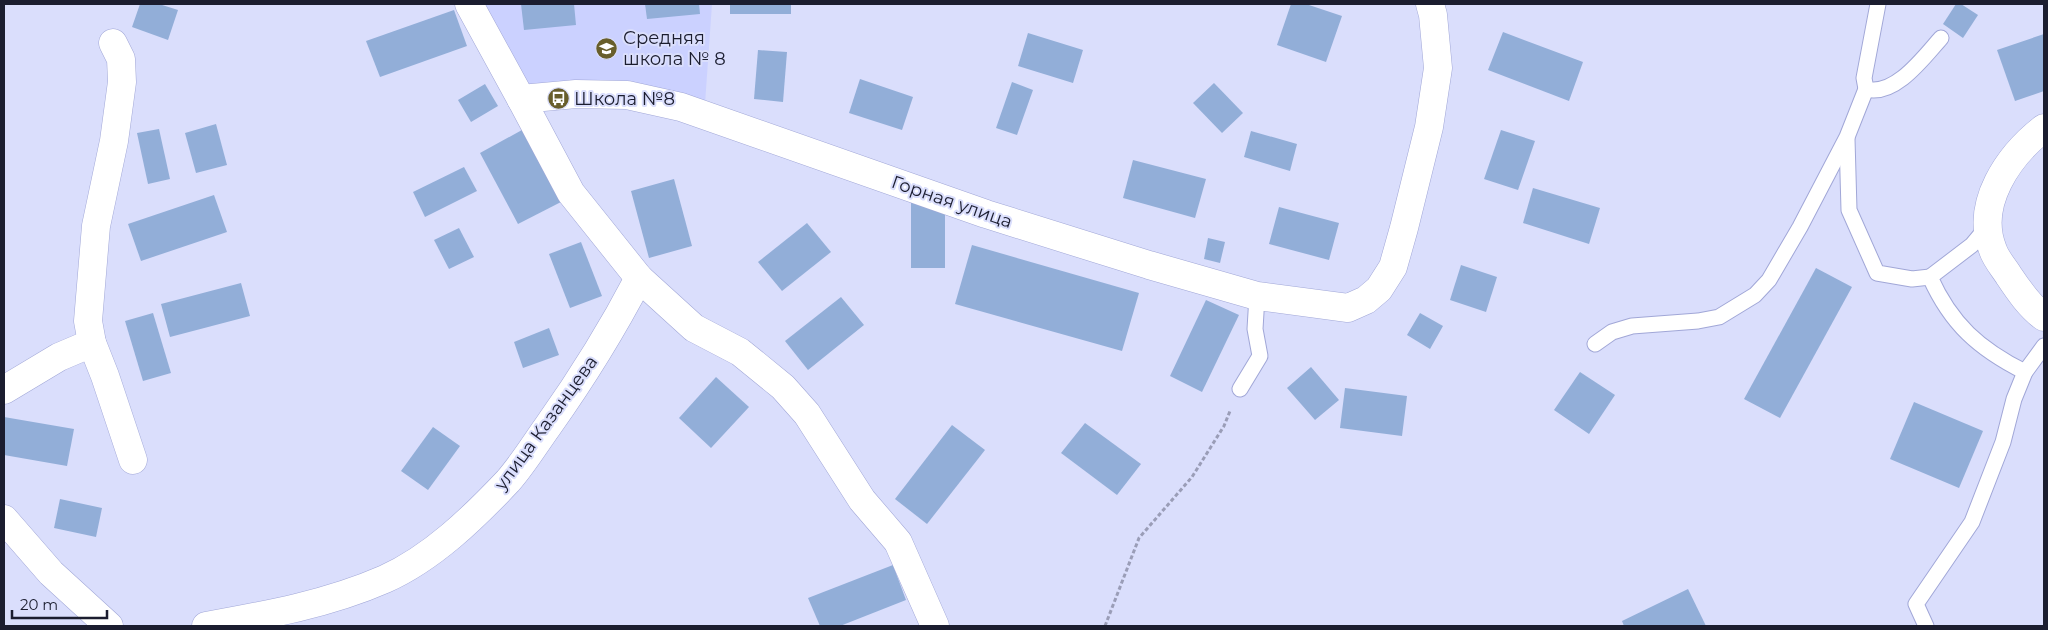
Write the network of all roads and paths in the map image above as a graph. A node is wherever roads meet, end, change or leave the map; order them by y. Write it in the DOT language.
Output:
graph roads {
  1 [pos="469,4"];
  2 [pos="1430,4"];
  3 [pos="1878,4"];
  4 [pos="1941,38"];
  5 [pos="113,43"];
  6 [pos="1866,89"];
  7 [pos="521,99"];
  8 [pos="2044,128"];
  9 [pos="1847,137"];
  10 [pos="1987,227"];
  11 [pos="1930,277"];
  12 [pos="639,278"];
  13 [pos="1257,296"];
  14 [pos="2044,317"];
  15 [pos="92,343"];
  16 [pos="1596,344"];
  17 [pos="2044,346"];
  18 [pos="2025,372"];
  19 [pos="1240,389"];
  20 [pos="4,390"];
  21 [pos="134,460"];
  22 [pos="4,519"];
  23 [pos="109,626"];
  24 [pos="206,626"];
  25 [pos="935,626"];
  26 [pos="1105,626"];
  27 [pos="1926,626"];
  1 -- 7 [label="street"];
  2 -- 13 [label="street, Горная улица"];
  3 -- 6 [label="lane"];
  4 -- 6 [label="lane"];
  5 -- 15 [label="street"];
  6 -- 9 [label="lane"];
  7 -- 12 [label="street"];
  7 -- 13 [label="street, Горная улица"];
  8 -- 10 [label="street"];
  9 -- 11 [label="lane"];
  9 -- 16 [label="lane"];
  10 -- 11 [label="lane"];
  10 -- 14 [label="street"];
  11 -- 18 [label="lane"];
  12 -- 24 [label="street, улица Казанцева"];
  12 -- 25 [label="street"];
  13 -- 19 [label="lane"];
  15 -- 20 [label="street"];
  15 -- 21 [label="street"];
  17 -- 18 [label="lane"];
  18 -- 27 [label="lane"];
  19 -- 26 [label="path"];
  22 -- 23 [label="street"];
}
